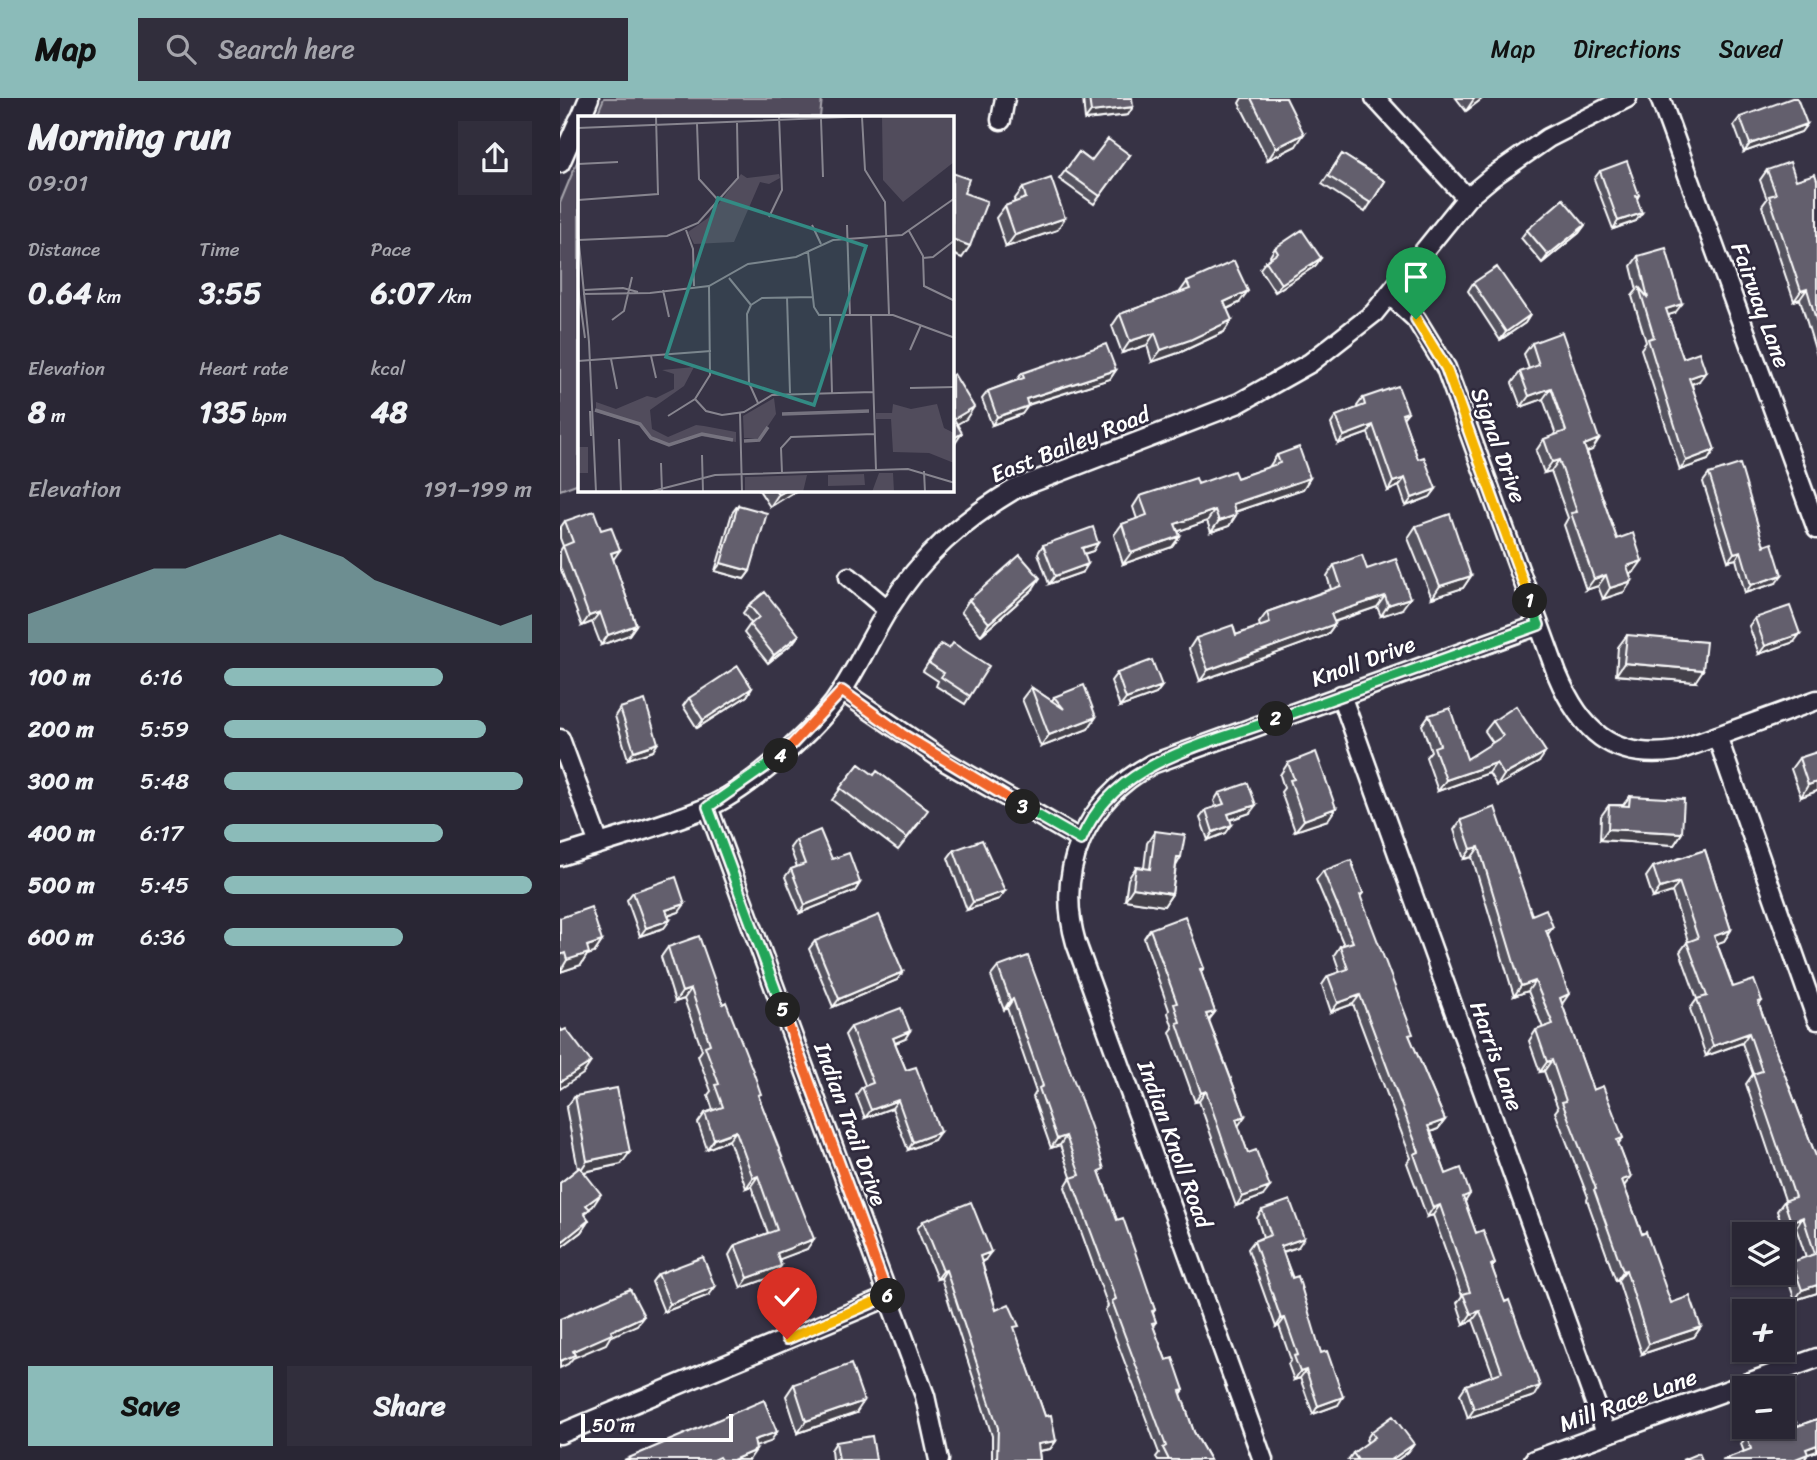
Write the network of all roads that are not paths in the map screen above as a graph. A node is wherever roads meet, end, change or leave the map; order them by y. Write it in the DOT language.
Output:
graph roads {
  1 [pos="589,98"];
  2 [pos="1005,98"];
  3 [pos="1375,98"];
  4 [pos="1627,98"];
  5 [pos="1660,98"];
  6 [pos="1001,120"];
  7 [pos="574,122"];
  8 [pos="560,163"];
  9 [pos="1467,198"];
  10 [pos="1390,295"];
  11 [pos="1817,529"];
  12 [pos="849,577"];
  13 [pos="888,610"];
  14 [pos="1539,625"];
  15 [pos="842,691"];
  16 [pos="1341,695"];
  17 [pos="1817,700"];
  18 [pos="1717,736"];
  19 [pos="560,738"];
  20 [pos="708,807"];
  21 [pos="1081,840"];
  22 [pos="599,844"];
  23 [pos="560,856"];
  24 [pos="1817,1020"];
  25 [pos="888,1297"];
  26 [pos="1817,1357"];
  27 [pos="1606,1433"];
  28 [pos="560,1434"];
  29 [pos="939,1460"];
  30 [pos="1263,1460"];
  31 [pos="1534,1460"];
  1 -- 7 [label="street"];
  2 -- 6 [label="street"];
  3 -- 9 [label="street"];
  4 -- 9 [label="street, East Bailey Road"];
  5 -- 11 [label="street, Fairway Lane"];
  7 -- 8 [label="street"];
  9 -- 10 [label="street, East Bailey Road"];
  10 -- 13 [label="street, East Bailey Road"];
  10 -- 14 [label="street, Signal Drive"];
  12 -- 13 [label="street"];
  13 -- 15 [label="street, East Bailey Road"];
  14 -- 16 [label="street, Knoll Drive"];
  14 -- 18 [label="street"];
  15 -- 20 [label="street, East Bailey Road"];
  15 -- 21 [label="street"];
  16 -- 21 [label="street, Knoll Drive"];
  16 -- 27 [label="street, Harris Lane"];
  17 -- 18 [label="street"];
  18 -- 24 [label="street"];
  19 -- 22 [label="street"];
  20 -- 22 [label="street, East Bailey Road"];
  20 -- 25 [label="street, Indian Trail Drive"];
  21 -- 30 [label="street, Indian Knoll Road"];
  22 -- 23 [label="street, East Bailey Road"];
  25 -- 28 [label="street"];
  25 -- 29 [label="street, Indian Trail Drive"];
  26 -- 27 [label="street, Mill Race Lane"];
  27 -- 31 [label="street, Mill Race Lane"];
}
